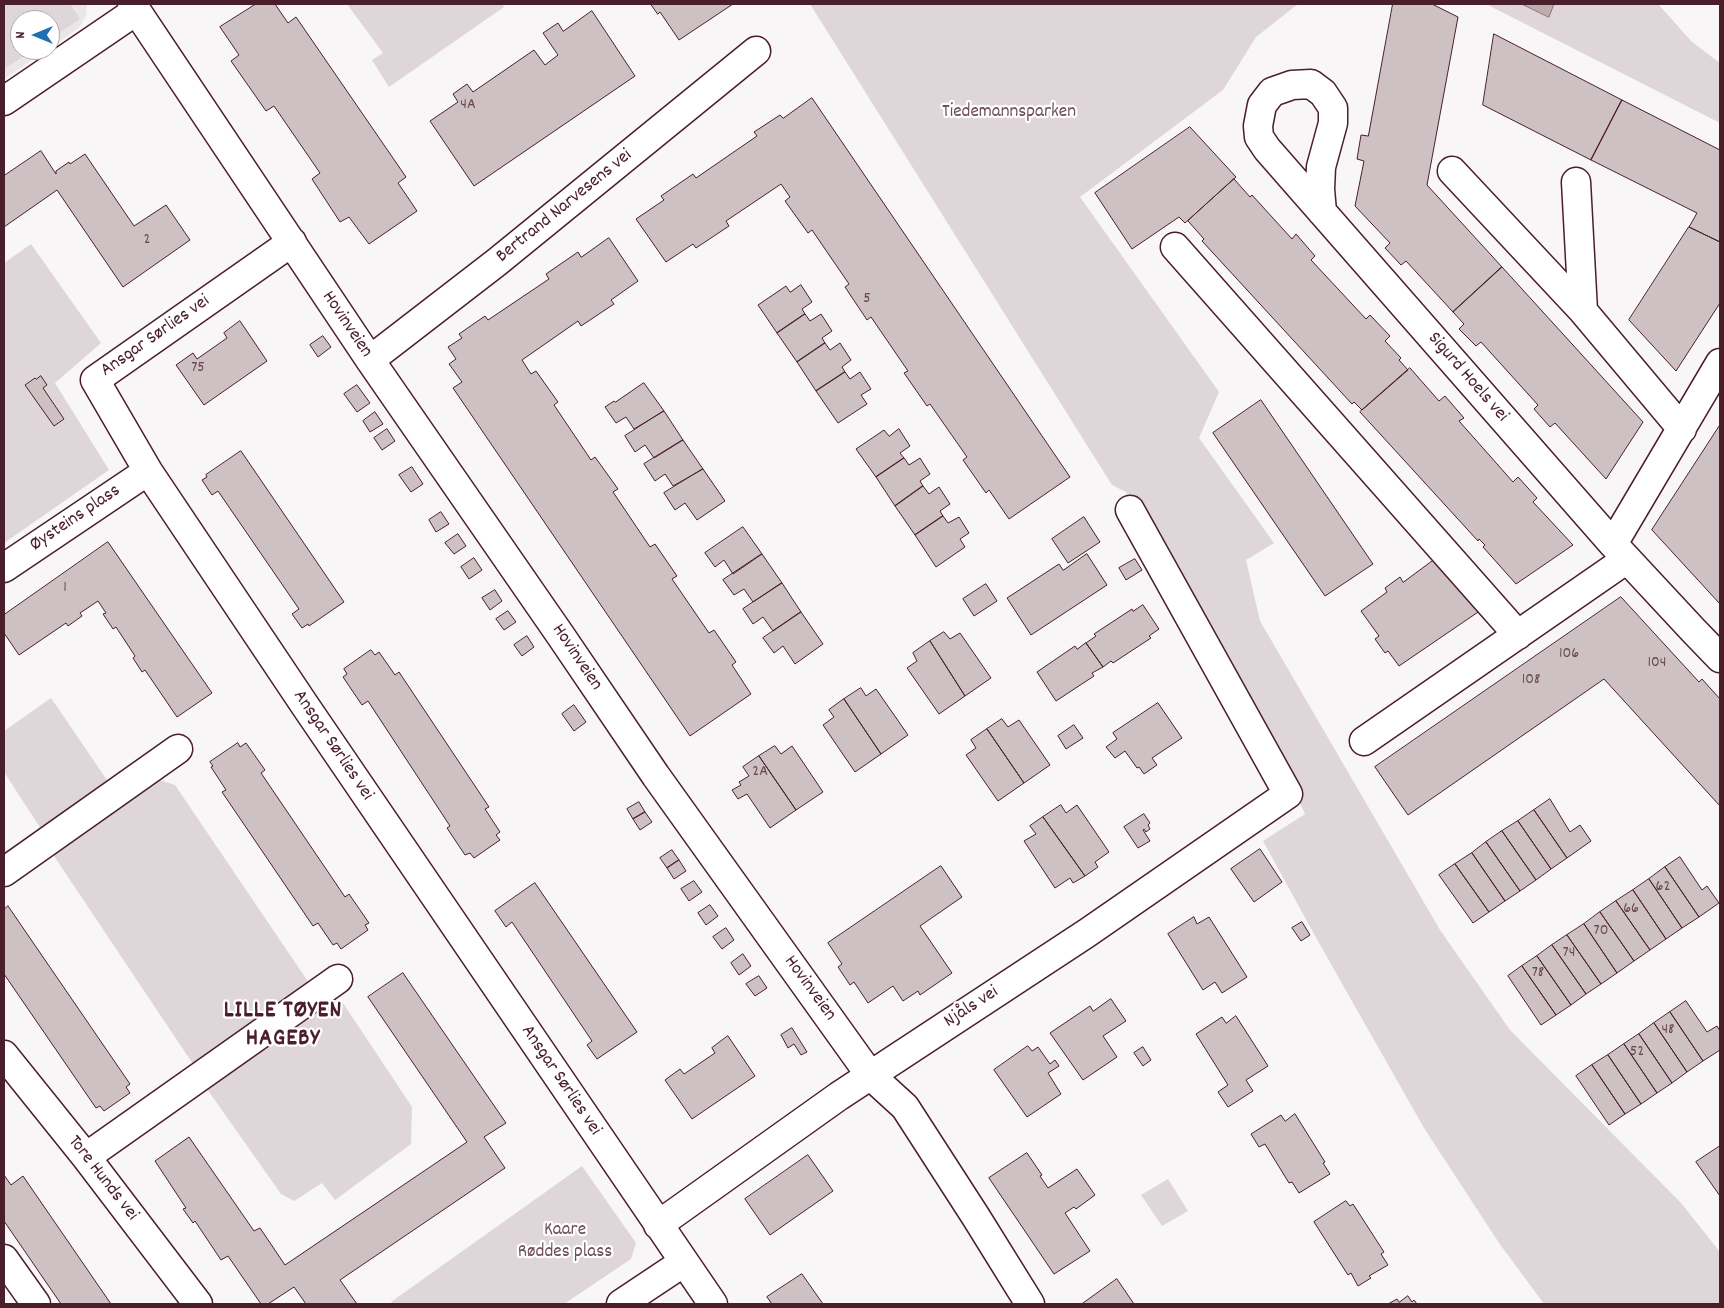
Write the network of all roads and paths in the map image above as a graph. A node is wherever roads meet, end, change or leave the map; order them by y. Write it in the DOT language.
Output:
graph roads {
  1 [pos="134,7"];
  2 [pos="756,51"];
  3 [pos="4,102"];
  4 [pos="1452,171"];
  5 [pos="1576,182"];
  6 [pos="1322,212"];
  7 [pos="292,242"];
  8 [pos="1175,247"];
  9 [pos="1583,311"];
  10 [pos="370,360"];
  11 [pos="1720,363"];
  12 [pos="1682,429"];
  13 [pos="148,471"];
  14 [pos="1130,510"];
  15 [pos="1620,552"];
  16 [pos="4,568"];
  17 [pos="1518,634"];
  18 [pos="1720,658"];
  19 [pos="1364,741"];
  20 [pos="178,749"];
  21 [pos="4,872"];
  22 [pos="338,979"];
  23 [pos="4,1054"];
  24 [pos="870,1075"];
  25 [pos="86,1157"];
  26 [pos="658,1224"];
  27 [pos="4,1259"];
  28 [pos="684,1262"];
  29 [pos="36,1304"];
  30 [pos="198,1304"];
  31 [pos="621,1304"];
  32 [pos="714,1304"];
  33 [pos="1030,1304"];
  1 -- 3 [label="street"];
  1 -- 7 [label="street, Hovinveien"];
  2 -- 10 [label="street, Bertrand Narvesens vei"];
  4 -- 9 [label="street"];
  5 -- 9 [label="street"];
  6 -- 15 [label="street, Sigurd Hoels vei"];
  7 -- 10 [label="street, Hovinveien"];
  7 -- 13 [label="street, Ansgar Sørlies vei"];
  8 -- 17 [label="street"];
  9 -- 12 [label="street"];
  10 -- 24 [label="street, Hovinveien"];
  11 -- 12 [label="street"];
  12 -- 15 [label="street"];
  13 -- 16 [label="street, Øysteins plass"];
  13 -- 26 [label="street, Ansgar Sørlies vei"];
  14 -- 24 [label="street, Njåls vei"];
  15 -- 17 [label="street"];
  15 -- 18 [label="street, Sigurd Hoels vei"];
  17 -- 19 [label="street"];
  20 -- 21 [label="street"];
  22 -- 25 [label="street"];
  23 -- 25 [label="street, Tore Hunds vei"];
  24 -- 26 [label="street, Njåls vei"];
  24 -- 33 [label="street, Hovinveien"];
  25 -- 30 [label="street, Tore Hunds vei"];
  26 -- 28 [label="street, Ansgar Sørlies vei"];
  27 -- 29 [label="street"];
  28 -- 31 [label="street"];
  28 -- 32 [label="street, Ansgar Sørlies vei"];
}
